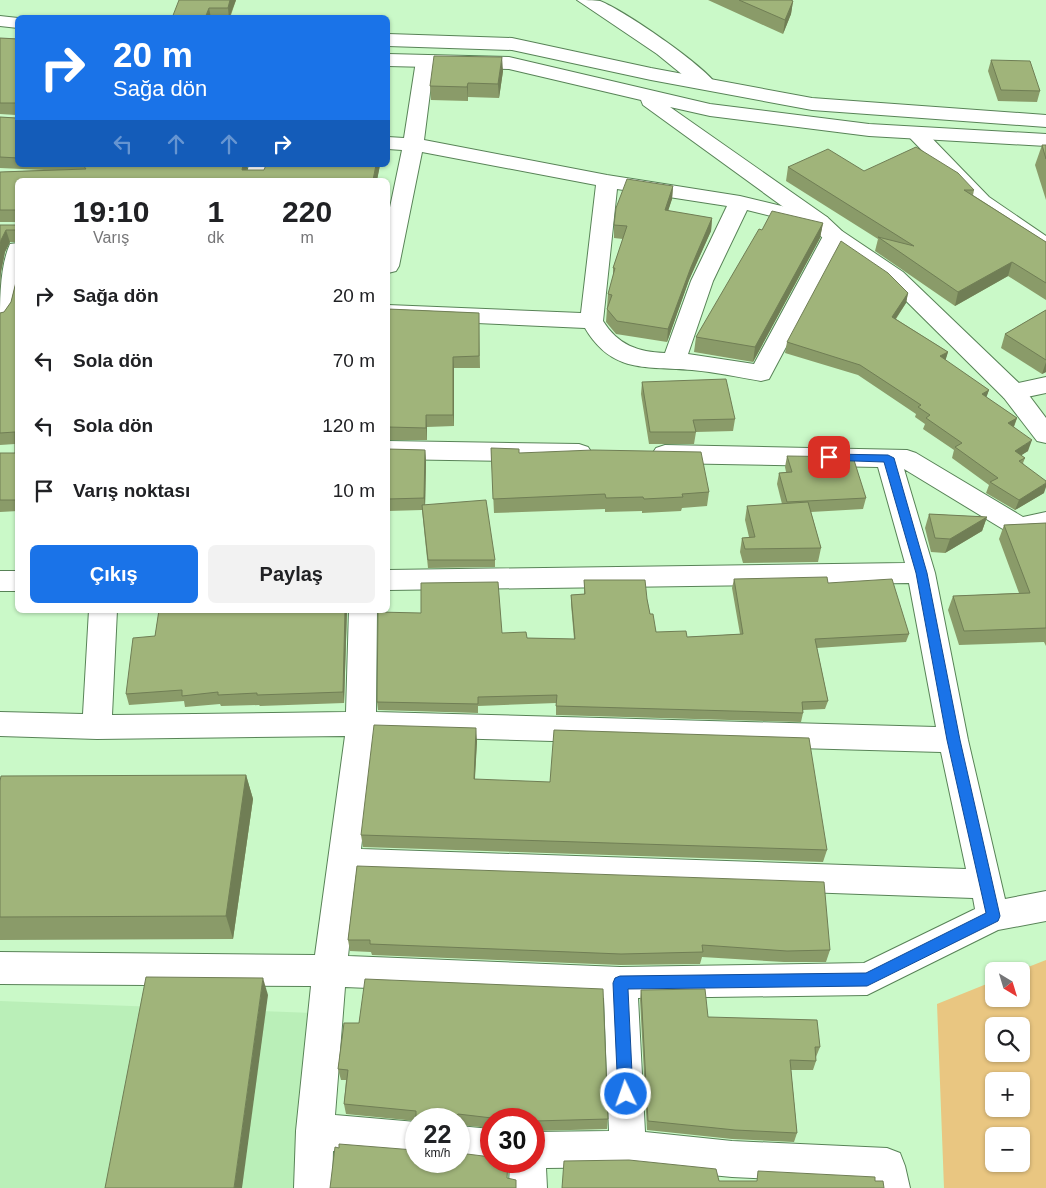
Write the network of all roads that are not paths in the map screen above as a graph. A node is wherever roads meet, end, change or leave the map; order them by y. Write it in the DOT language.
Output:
graph roads {
  1 [pos="586,0"];
  2 [pos="0,21"];
  3 [pos="15,23"];
  4 [pos="390,40"];
  5 [pos="390,60"];
  6 [pos="425,61"];
  7 [pos="707,85"];
  8 [pos="640,94"];
  9 [pos="1046,121"];
  10 [pos="917,134"];
  11 [pos="1046,140"];
  12 [pos="390,143"];
  13 [pos="413,144"];
  14 [pos="606,181"];
  15 [pos="740,202"];
  16 [pos="827,229"];
  17 [pos="1046,246"];
  18 [pos="390,256"];
  19 [pos="15,260"];
  20 [pos="390,312"];
  21 [pos="0,317"];
  22 [pos="592,321"];
  23 [pos="674,361"];
  24 [pos="1046,385"];
  25 [pos="1013,392"];
  26 [pos="1046,435"];
  27 [pos="390,450"];
  28 [pos="600,453"];
  29 [pos="640,454"];
  30 [pos="888,458"];
  31 [pos="1046,521"];
  32 [pos="921,573"];
  33 [pos="390,580"];
  34 [pos="0,581"];
  35 [pos="15,581"];
  36 [pos="103,613"];
  37 [pos="364,613"];
  38 [pos="0,724"];
  39 [pos="361,724"];
  40 [pos="97,727"];
  41 [pos="953,740"];
  42 [pos="344,862"];
  43 [pos="986,884"];
  44 [pos="1046,906"];
  45 [pos="993,916"];
  46 [pos="0,968"];
  47 [pos="330,971"];
  48 [pos="620,983"];
  49 [pos="314,1131"];
  50 [pos="405,1139"];
  51 [pos="628,1149"];
  52 [pos="545,1150"];
  53 [pos="528,1173"];
  54 [pos="733,1174"];
  55 [pos="313,1188"];
  56 [pos="528,1188"];
  57 [pos="891,1188"];
  1 -- 7 [label="street"];
  2 -- 3 [label="street"];
  4 -- 7 [label="street"];
  5 -- 6 [label="street"];
  6 -- 8 [label="street"];
  6 -- 13 [label="street"];
  7 -- 9 [label="street"];
  8 -- 10 [label="street"];
  8 -- 16 [label="street"];
  10 -- 11 [label="street"];
  10 -- 17 [label="street"];
  12 -- 13 [label="street"];
  13 -- 14 [label="street"];
  13 -- 18 [label="street"];
  14 -- 15 [label="street"];
  14 -- 22 [label="street"];
  15 -- 16 [label="street"];
  15 -- 23 [label="street"];
  16 -- 23 [label="street"];
  16 -- 25 [label="street"];
  19 -- 21 [label="street"];
  20 -- 22 [label="street"];
  22 -- 23 [label="street"];
  24 -- 25 [label="street"];
  25 -- 26 [label="street"];
  27 -- 28 [label="street"];
  29 -- 30 [label="street"];
  30 -- 31 [label="street"];
  30 -- 32 [label="street"];
  32 -- 33 [label="street"];
  32 -- 41 [label="street"];
  34 -- 35 [label="street"];
  36 -- 40 [label="street"];
  37 -- 39 [label="street"];
  38 -- 40 [label="street"];
  39 -- 40 [label="street"];
  39 -- 41 [label="street"];
  39 -- 42 [label="street"];
  41 -- 43 [label="street"];
  42 -- 43 [label="street"];
  42 -- 47 [label="street"];
  43 -- 45 [label="street"];
  44 -- 45 [label="street"];
  45 -- 48 [label="street"];
  46 -- 47 [label="street"];
  47 -- 48 [label="street"];
  47 -- 49 [label="street"];
  48 -- 51 [label="street"];
  49 -- 50 [label="street"];
  49 -- 55 [label="street"];
  51 -- 52 [label="street"];
  51 -- 54 [label="street"];
  53 -- 56 [label="street"];
  54 -- 57 [label="street"];
}
